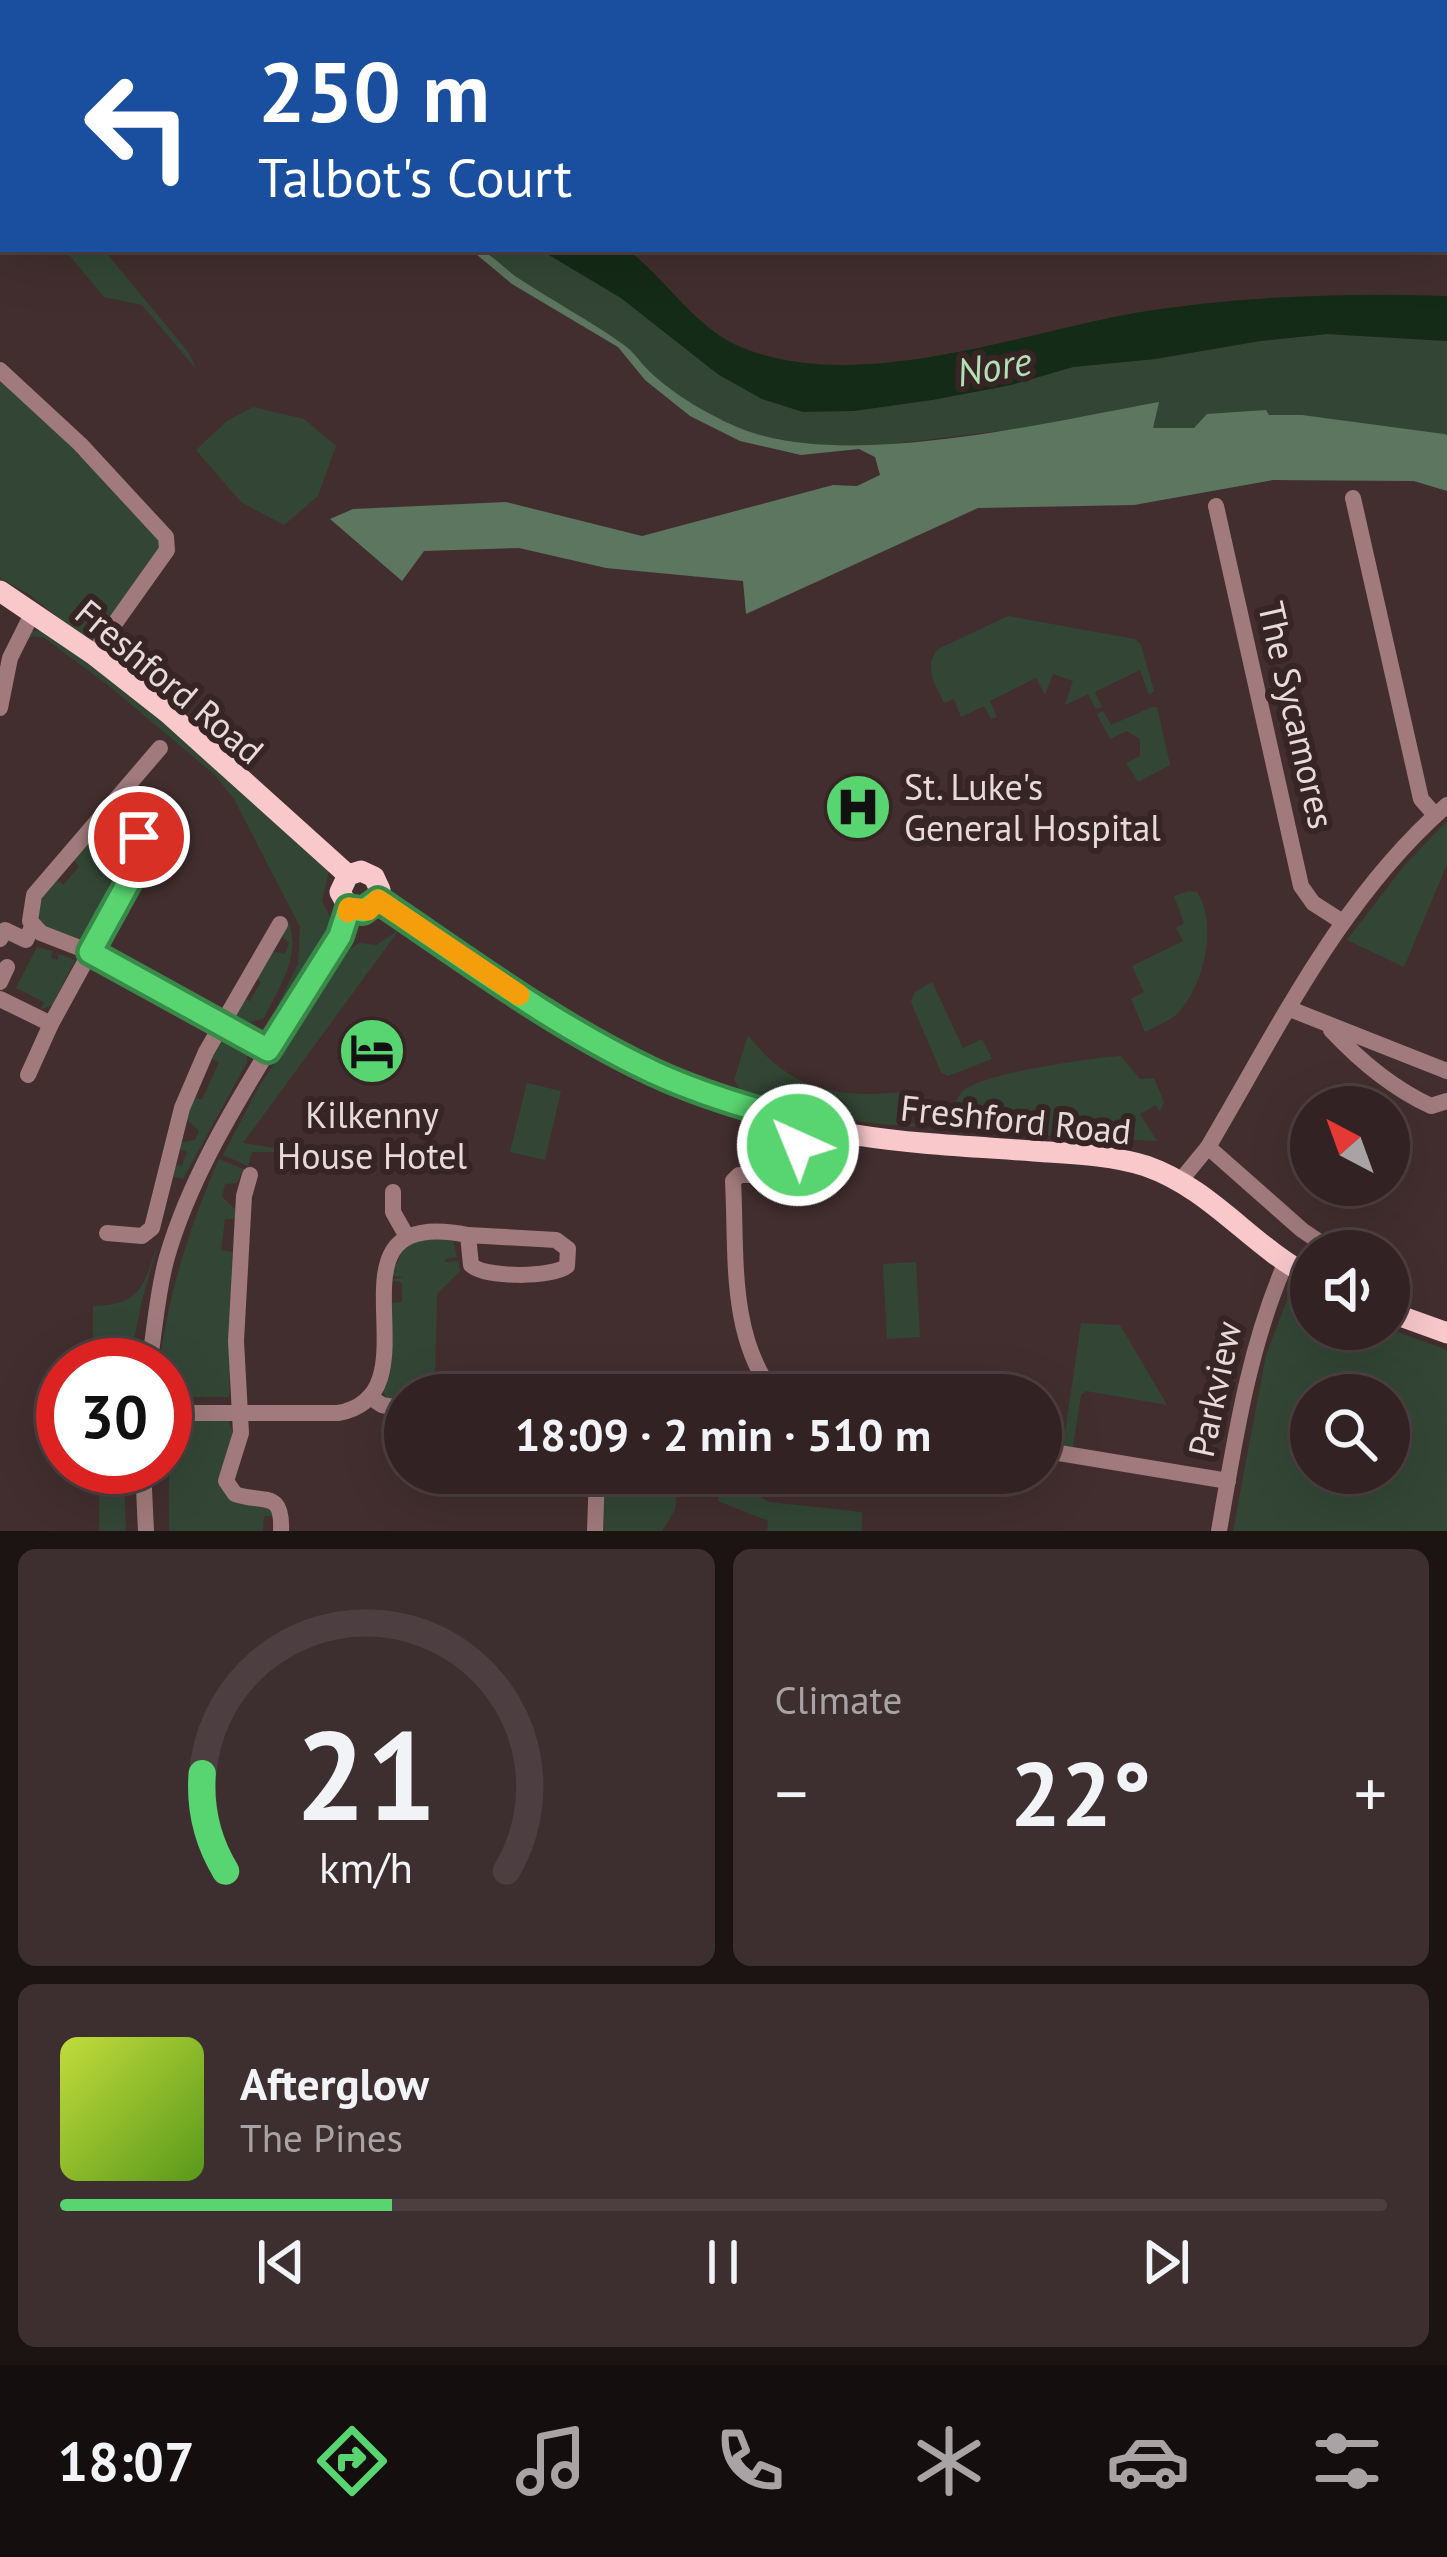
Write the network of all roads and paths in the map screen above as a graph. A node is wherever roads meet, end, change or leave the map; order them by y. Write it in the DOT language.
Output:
graph roads {
  1 [pos="0,370"];
  2 [pos="1353,498"];
  3 [pos="1216,506"];
  4 [pos="0,592"];
  5 [pos="34,612"];
  6 [pos="92,654"];
  7 [pos="5,656"];
  8 [pos="0,708"];
  9 [pos="160,748"];
  10 [pos="107,809"];
  11 [pos="1441,810"];
  12 [pos="348,875"];
  13 [pos="378,900"];
  14 [pos="349,908"];
  15 [pos="1341,921"];
  16 [pos="280,924"];
  17 [pos="33,925"];
  18 [pos="0,939"];
  19 [pos="90,952"];
  20 [pos="0,999"];
  21 [pos="1290,1009"];
  22 [pos="222,1023"];
  23 [pos="51,1024"];
  24 [pos="1326,1025"];
  25 [pos="268,1050"];
  26 [pos="1447,1071"];
  27 [pos="28,1075"];
  28 [pos="1447,1101"];
  29 [pos="802,1122"];
  30 [pos="1208,1147"];
  31 [pos="250,1174"];
  32 [pos="1181,1180"];
  33 [pos="393,1192"];
  34 [pos="1302,1230"];
  35 [pos="107,1233"];
  36 [pos="406,1234"];
  37 [pos="468,1235"];
  38 [pos="1285,1264"];
  39 [pos="1290,1266"];
  40 [pos="1410,1320"];
  41 [pos="1447,1334"];
  42 [pos="153,1338"];
  43 [pos="758,1374"];
  44 [pos="370,1397"];
  45 [pos="384,1405"];
  46 [pos="192,1413"];
  47 [pos="240,1414"];
  48 [pos="1062,1453"];
  49 [pos="1228,1480"];
  50 [pos="144,1494"];
  51 [pos="596,1494"];
  52 [pos="146,1531"];
  53 [pos="281,1531"];
  54 [pos="595,1531"];
  55 [pos="1219,1531"];
  1 -- 6 [label="street"];
  2 -- 11 [label="street"];
  3 -- 15 [label="street, The Sycamores"];
  4 -- 5 [label="main road, Freshford Road"];
  5 -- 6 [label="main road, Freshford Road"];
  5 -- 7 [label="street"];
  6 -- 12 [label="main road, Freshford Road"];
  7 -- 8 [label="street"];
  9 -- 10 [label="street"];
  10 -- 17 [label="street"];
  10 -- 19 [label="street"];
  11 -- 15 [label="street"];
  12 -- 13 [label="main road, Freshford Road"];
  12 -- 14 [label="main road"];
  13 -- 14 [label="main road"];
  13 -- 29 [label="main road, Freshford Road"];
  14 -- 25 [label="street"];
  15 -- 21 [label="street"];
  16 -- 22 [label="street"];
  17 -- 18 [label="street"];
  17 -- 19 [label="street"];
  19 -- 22 [label="street"];
  19 -- 23 [label="street"];
  20 -- 23 [label="street"];
  21 -- 24 [label="street"];
  21 -- 30 [label="street"];
  22 -- 25 [label="street"];
  22 -- 35 [label="street"];
  23 -- 27 [label="street"];
  24 -- 26 [label="street"];
  24 -- 28 [label="street"];
  25 -- 42 [label="street"];
  29 -- 32 [label="main road, Freshford Road"];
  29 -- 43 [label="street"];
  30 -- 32 [label="street"];
  30 -- 34 [label="street"];
  31 -- 47 [label="street"];
  32 -- 38 [label="main road, Freshford Road"];
  33 -- 36 [label="street"];
  36 -- 37 [label="street"];
  36 -- 44 [label="street"];
  37 -- 37 [label="street"];
  38 -- 39 [label="main road, Freshford Road"];
  38 -- 49 [label="street, Parkview"];
  40 -- 41 [label="main road"];
  44 -- 45 [label="street"];
  44 -- 47 [label="street"];
  46 -- 47 [label="street"];
  47 -- 53 [label="street"];
  48 -- 49 [label="street"];
  49 -- 55 [label="street, Parkview"];
  50 -- 52 [label="street"];
  51 -- 54 [label="street"];
}
